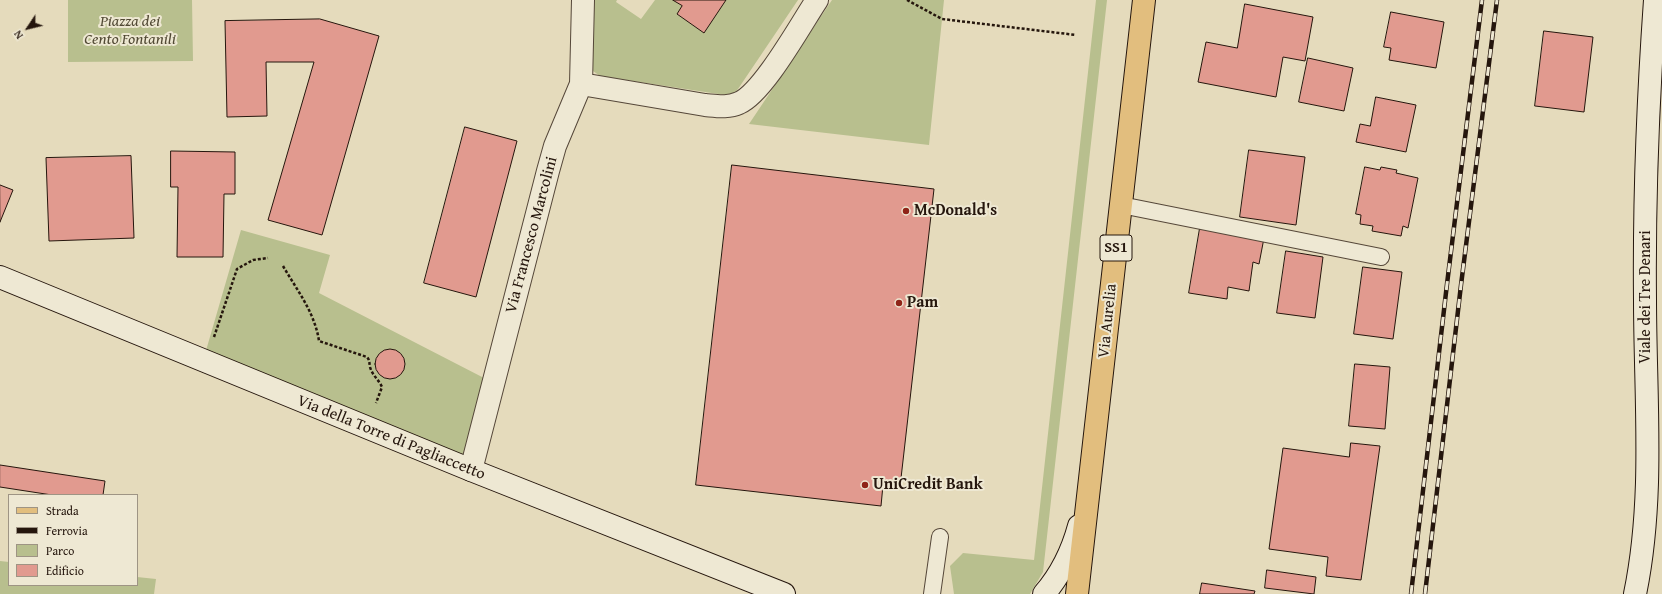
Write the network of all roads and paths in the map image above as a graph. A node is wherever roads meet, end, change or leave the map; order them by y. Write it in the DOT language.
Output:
graph roads {
  1 [pos="583,0"];
  2 [pos="817,0"];
  3 [pos="906,0"];
  4 [pos="1144,0"];
  5 [pos="1655,0"];
  6 [pos="1076,35"];
  7 [pos="581,84"];
  8 [pos="1121,205"];
  9 [pos="1381,256"];
  10 [pos="268,258"];
  11 [pos="283,266"];
  12 [pos="0,278"];
  13 [pos="214,343"];
  14 [pos="366,428"];
  15 [pos="471,470"];
  16 [pos="1088,496"];
  17 [pos="940,537"];
  18 [pos="784,594"];
  19 [pos="932,594"];
  20 [pos="1044,594"];
  21 [pos="1077,594"];
  22 [pos="1635,594"];
  1 -- 7 [label="street, Via Francesco Marcolini"];
  2 -- 7 [label="street"];
  3 -- 6 [label="path"];
  4 -- 8 [label="main road, Via Aurelia / SS1"];
  5 -- 22 [label="street, Viale dei Tre Denari"];
  7 -- 15 [label="street, Via Francesco Marcolini"];
  8 -- 9 [label="lane"];
  8 -- 16 [label="main road, Via Aurelia / SS1"];
  10 -- 13 [label="path"];
  11 -- 14 [label="path"];
  12 -- 14 [label="street, Via della Torre di Pagliaccetto"];
  14 -- 15 [label="street, Via della Torre di Pagliaccetto"];
  15 -- 18 [label="street, Via della Torre di Pagliaccetto"];
  16 -- 20 [label="street"];
  16 -- 21 [label="main road, Via Aurelia / SS1"];
  17 -- 19 [label="lane"];
}
